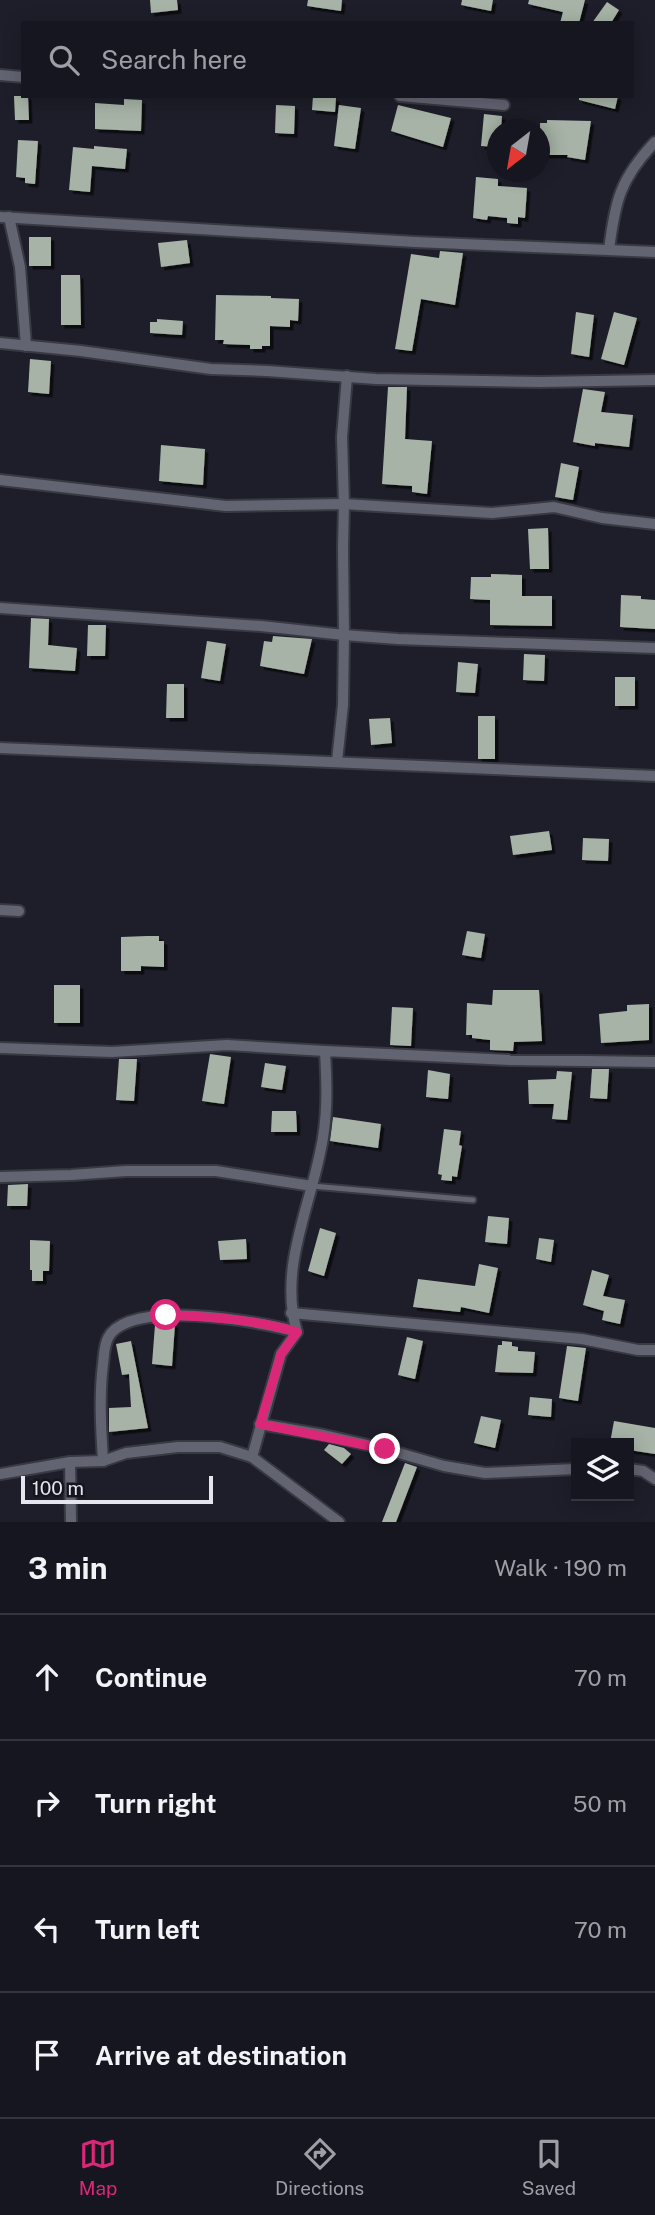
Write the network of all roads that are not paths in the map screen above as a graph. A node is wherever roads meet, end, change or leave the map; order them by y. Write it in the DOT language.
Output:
graph roads {
  1 [pos="0,75"];
  2 [pos="21,77"];
  3 [pos="423,98"];
  4 [pos="504,105"];
  5 [pos="655,142"];
  6 [pos="4,217"];
  7 [pos="609,250"];
  8 [pos="655,252"];
  9 [pos="0,343"];
  10 [pos="26,346"];
  11 [pos="347,376"];
  12 [pos="655,380"];
  13 [pos="0,480"];
  14 [pos="344,504"];
  15 [pos="655,524"];
  16 [pos="0,608"];
  17 [pos="344,635"];
  18 [pos="655,648"];
  19 [pos="0,748"];
  20 [pos="337,761"];
  21 [pos="655,776"];
  22 [pos="0,910"];
  23 [pos="19,911"];
  24 [pos="0,1048"];
  25 [pos="325,1051"];
  26 [pos="655,1062"];
  27 [pos="0,1177"];
  28 [pos="312,1186"];
  29 [pos="473,1199"];
  30 [pos="292,1313"];
  31 [pos="297,1332"];
  32 [pos="655,1350"];
  33 [pos="260,1424"];
  34 [pos="252,1457"];
  35 [pos="103,1461"];
  36 [pos="70,1462"];
  37 [pos="571,1469"];
  38 [pos="634,1470"];
  39 [pos="0,1474"];
  40 [pos="655,1479"];
  41 [pos="71,1522"];
  42 [pos="339,1522"];
  1 -- 2 [label="street"];
  3 -- 4 [label="street"];
  5 -- 7 [label="street"];
  6 -- 7 [label="street"];
  6 -- 10 [label="street"];
  7 -- 8 [label="street"];
  9 -- 10 [label="street"];
  10 -- 11 [label="street"];
  11 -- 12 [label="street"];
  11 -- 14 [label="street"];
  13 -- 14 [label="street"];
  14 -- 15 [label="street"];
  14 -- 17 [label="street"];
  16 -- 17 [label="street"];
  17 -- 18 [label="street"];
  17 -- 20 [label="street"];
  19 -- 20 [label="street"];
  20 -- 21 [label="street"];
  22 -- 23 [label="street"];
  24 -- 25 [label="street"];
  25 -- 26 [label="street"];
  25 -- 28 [label="street"];
  27 -- 28 [label="street"];
  28 -- 29 [label="lane"];
  28 -- 30 [label="street"];
  30 -- 31 [label="street"];
  30 -- 32 [label="street"];
  31 -- 33 [label="street"];
  31 -- 35 [label="street"];
  33 -- 34 [label="street"];
  33 -- 37 [label="street"];
  34 -- 35 [label="street"];
  34 -- 42 [label="street"];
  35 -- 36 [label="street"];
  36 -- 39 [label="street"];
  36 -- 41 [label="street"];
  38 -- 40 [label="street"];
}
